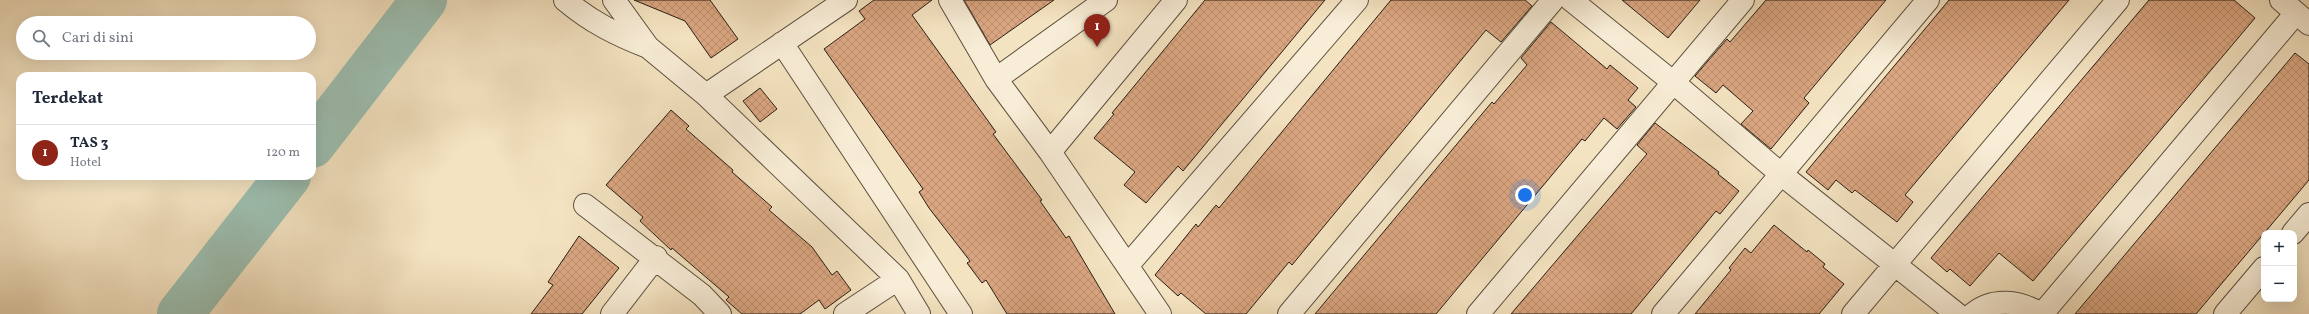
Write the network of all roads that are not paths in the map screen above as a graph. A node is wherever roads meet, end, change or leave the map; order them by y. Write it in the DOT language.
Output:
graph roads {
  1 [pos="565,0"];
  2 [pos="846,0"];
  3 [pos="950,0"];
  4 [pos="1106,0"];
  5 [pos="1176,0"];
  6 [pos="1357,0"];
  7 [pos="1552,0"];
  8 [pos="1571,0"];
  9 [pos="1744,0"];
  10 [pos="1928,0"];
  11 [pos="2118,0"];
  12 [pos="617,2"];
  13 [pos="2295,12"];
  14 [pos="594,23"];
  15 [pos="648,47"];
  16 [pos="775,47"];
  17 [pos="996,79"];
  18 [pos="1674,83"];
  19 [pos="706,95"];
  20 [pos="1050,152"];
  21 [pos="1781,174"];
  22 [pos="585,205"];
  23 [pos="2309,214"];
  24 [pos="2296,230"];
  25 [pos="656,257"];
  26 [pos="1895,263"];
  27 [pos="1128,265"];
  28 [pos="2261,272"];
  29 [pos="898,280"];
  30 [pos="612,314"];
  31 [pos="720,314"];
  32 [pos="844,314"];
  33 [pos="919,314"];
  34 [pos="961,314"];
  35 [pos="1160,314"];
  36 [pos="1289,314"];
  37 [pos="1478,314"];
  38 [pos="1663,314"];
  39 [pos="1853,314"];
  40 [pos="1957,314"];
  41 [pos="1973,314"];
  42 [pos="2041,314"];
  43 [pos="2225,314"];
  1 -- 14 [label="street"];
  2 -- 16 [label="street"];
  3 -- 17 [label="street"];
  4 -- 17 [label="street"];
  5 -- 20 [label="street"];
  6 -- 27 [label="street"];
  7 -- 36 [label="street"];
  8 -- 18 [label="street"];
  9 -- 18 [label="street"];
  10 -- 21 [label="street"];
  11 -- 26 [label="street"];
  12 -- 14 [label="street"];
  12 -- 15 [label="street"];
  13 -- 42 [label="street"];
  14 -- 15 [label="street"];
  15 -- 19 [label="street"];
  16 -- 19 [label="street"];
  16 -- 34 [label="street"];
  17 -- 20 [label="street"];
  18 -- 21 [label="street"];
  18 -- 37 [label="street"];
  19 -- 29 [label="street"];
  20 -- 27 [label="street"];
  21 -- 26 [label="street"];
  21 -- 38 [label="street"];
  22 -- 25 [label="street"];
  23 -- 24 [label="street"];
  25 -- 30 [label="street"];
  25 -- 31 [label="street"];
  26 -- 39 [label="street"];
  26 -- 40 [label="street"];
  27 -- 35 [label="street"];
  28 -- 43 [label="street"];
  29 -- 32 [label="street"];
  29 -- 33 [label="street"];
  41 -- 42 [label="street"];
}
